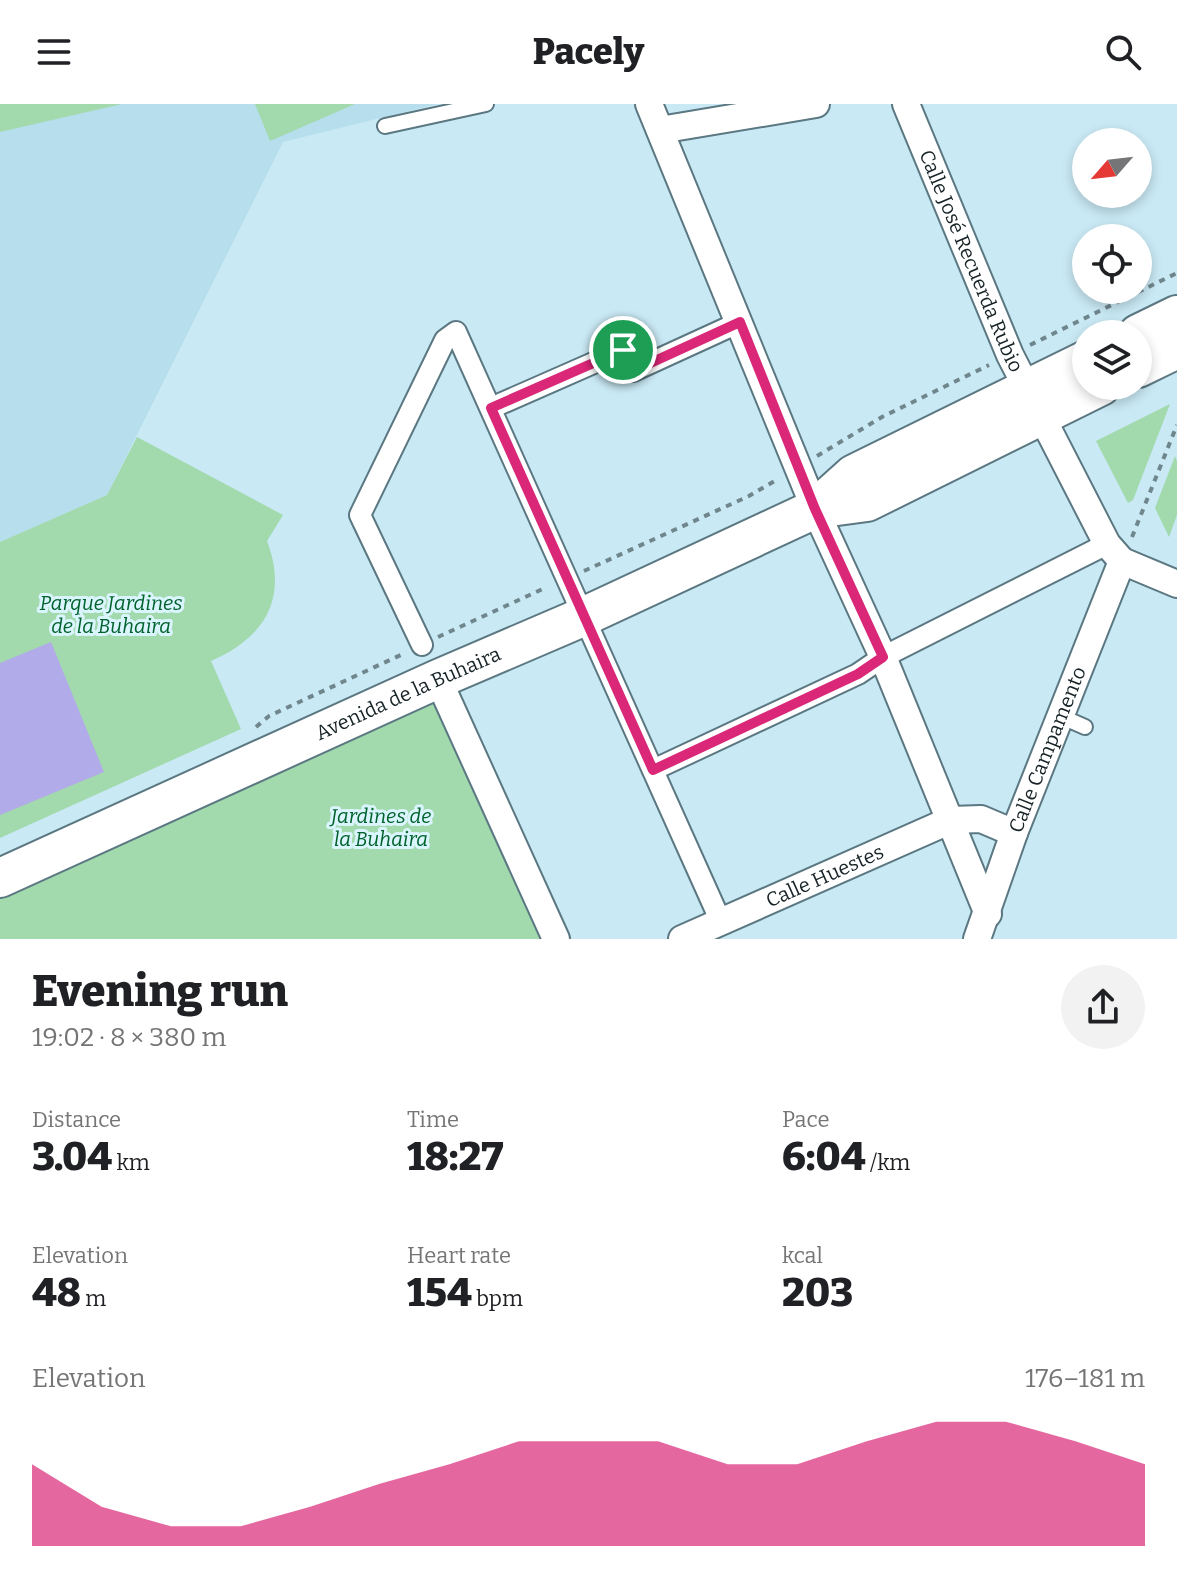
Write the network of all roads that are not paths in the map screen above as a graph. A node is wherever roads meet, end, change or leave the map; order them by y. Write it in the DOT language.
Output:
graph roads {
  1 [pos="486,104"];
  2 [pos="649,104"];
  3 [pos="816,104"];
  4 [pos="906,104"];
  5 [pos="385,126"];
  6 [pos="660,130"];
  7 [pos="1177,315"];
  8 [pos="740,322"];
  9 [pos="1152,327"];
  10 [pos="1177,349"];
  11 [pos="1152,361"];
  12 [pos="1072,371"];
  13 [pos="1072,393"];
  14 [pos="1034,402"];
  15 [pos="491,408"];
  16 [pos="815,509"];
  17 [pos="1115,553"];
  18 [pos="1177,584"];
  19 [pos="585,616"];
  20 [pos="422,645"];
  21 [pos="883,657"];
  22 [pos="438,679"];
  23 [pos="1060,716"];
  24 [pos="1085,727"];
  25 [pos="653,770"];
  26 [pos="951,820"];
  27 [pos="1014,833"];
  28 [pos="0,878"];
  29 [pos="988,914"];
  30 [pos="702,933"];
  31 [pos="556,939"];
  32 [pos="977,939"];
  1 -- 5 [label="lane"];
  2 -- 6 [label="street"];
  3 -- 6 [label="street"];
  4 -- 14 [label="street, Calle José Recuerda Rubio"];
  6 -- 8 [label="street"];
  7 -- 9 [label="main road"];
  8 -- 15 [label="street"];
  8 -- 16 [label="street"];
  10 -- 11 [label="main road"];
  12 -- 14 [label="main road, Avenida de la Buhaira"];
  13 -- 14 [label="main road, Avenida de la Buhaira"];
  14 -- 16 [label="main road, Avenida de la Buhaira"];
  14 -- 17 [label="street, Calle José Recuerda Rubio"];
  15 -- 19 [label="street"];
  15 -- 20 [label="street"];
  16 -- 19 [label="main road, Avenida de la Buhaira"];
  16 -- 21 [label="street"];
  17 -- 18 [label="street"];
  17 -- 21 [label="street"];
  17 -- 23 [label="street, Calle Campamento"];
  19 -- 22 [label="main road, Avenida de la Buhaira"];
  19 -- 25 [label="street"];
  21 -- 25 [label="street"];
  21 -- 26 [label="street"];
  22 -- 28 [label="main road, Avenida de la Buhaira"];
  22 -- 31 [label="street"];
  23 -- 24 [label="lane"];
  23 -- 27 [label="street, Calle Campamento"];
  25 -- 30 [label="street"];
  26 -- 27 [label="street"];
  26 -- 29 [label="street"];
  26 -- 30 [label="street, Calle Huestes"];
  27 -- 29 [label="street, Calle Campamento"];
  29 -- 32 [label="street, Calle Campamento"];
}
